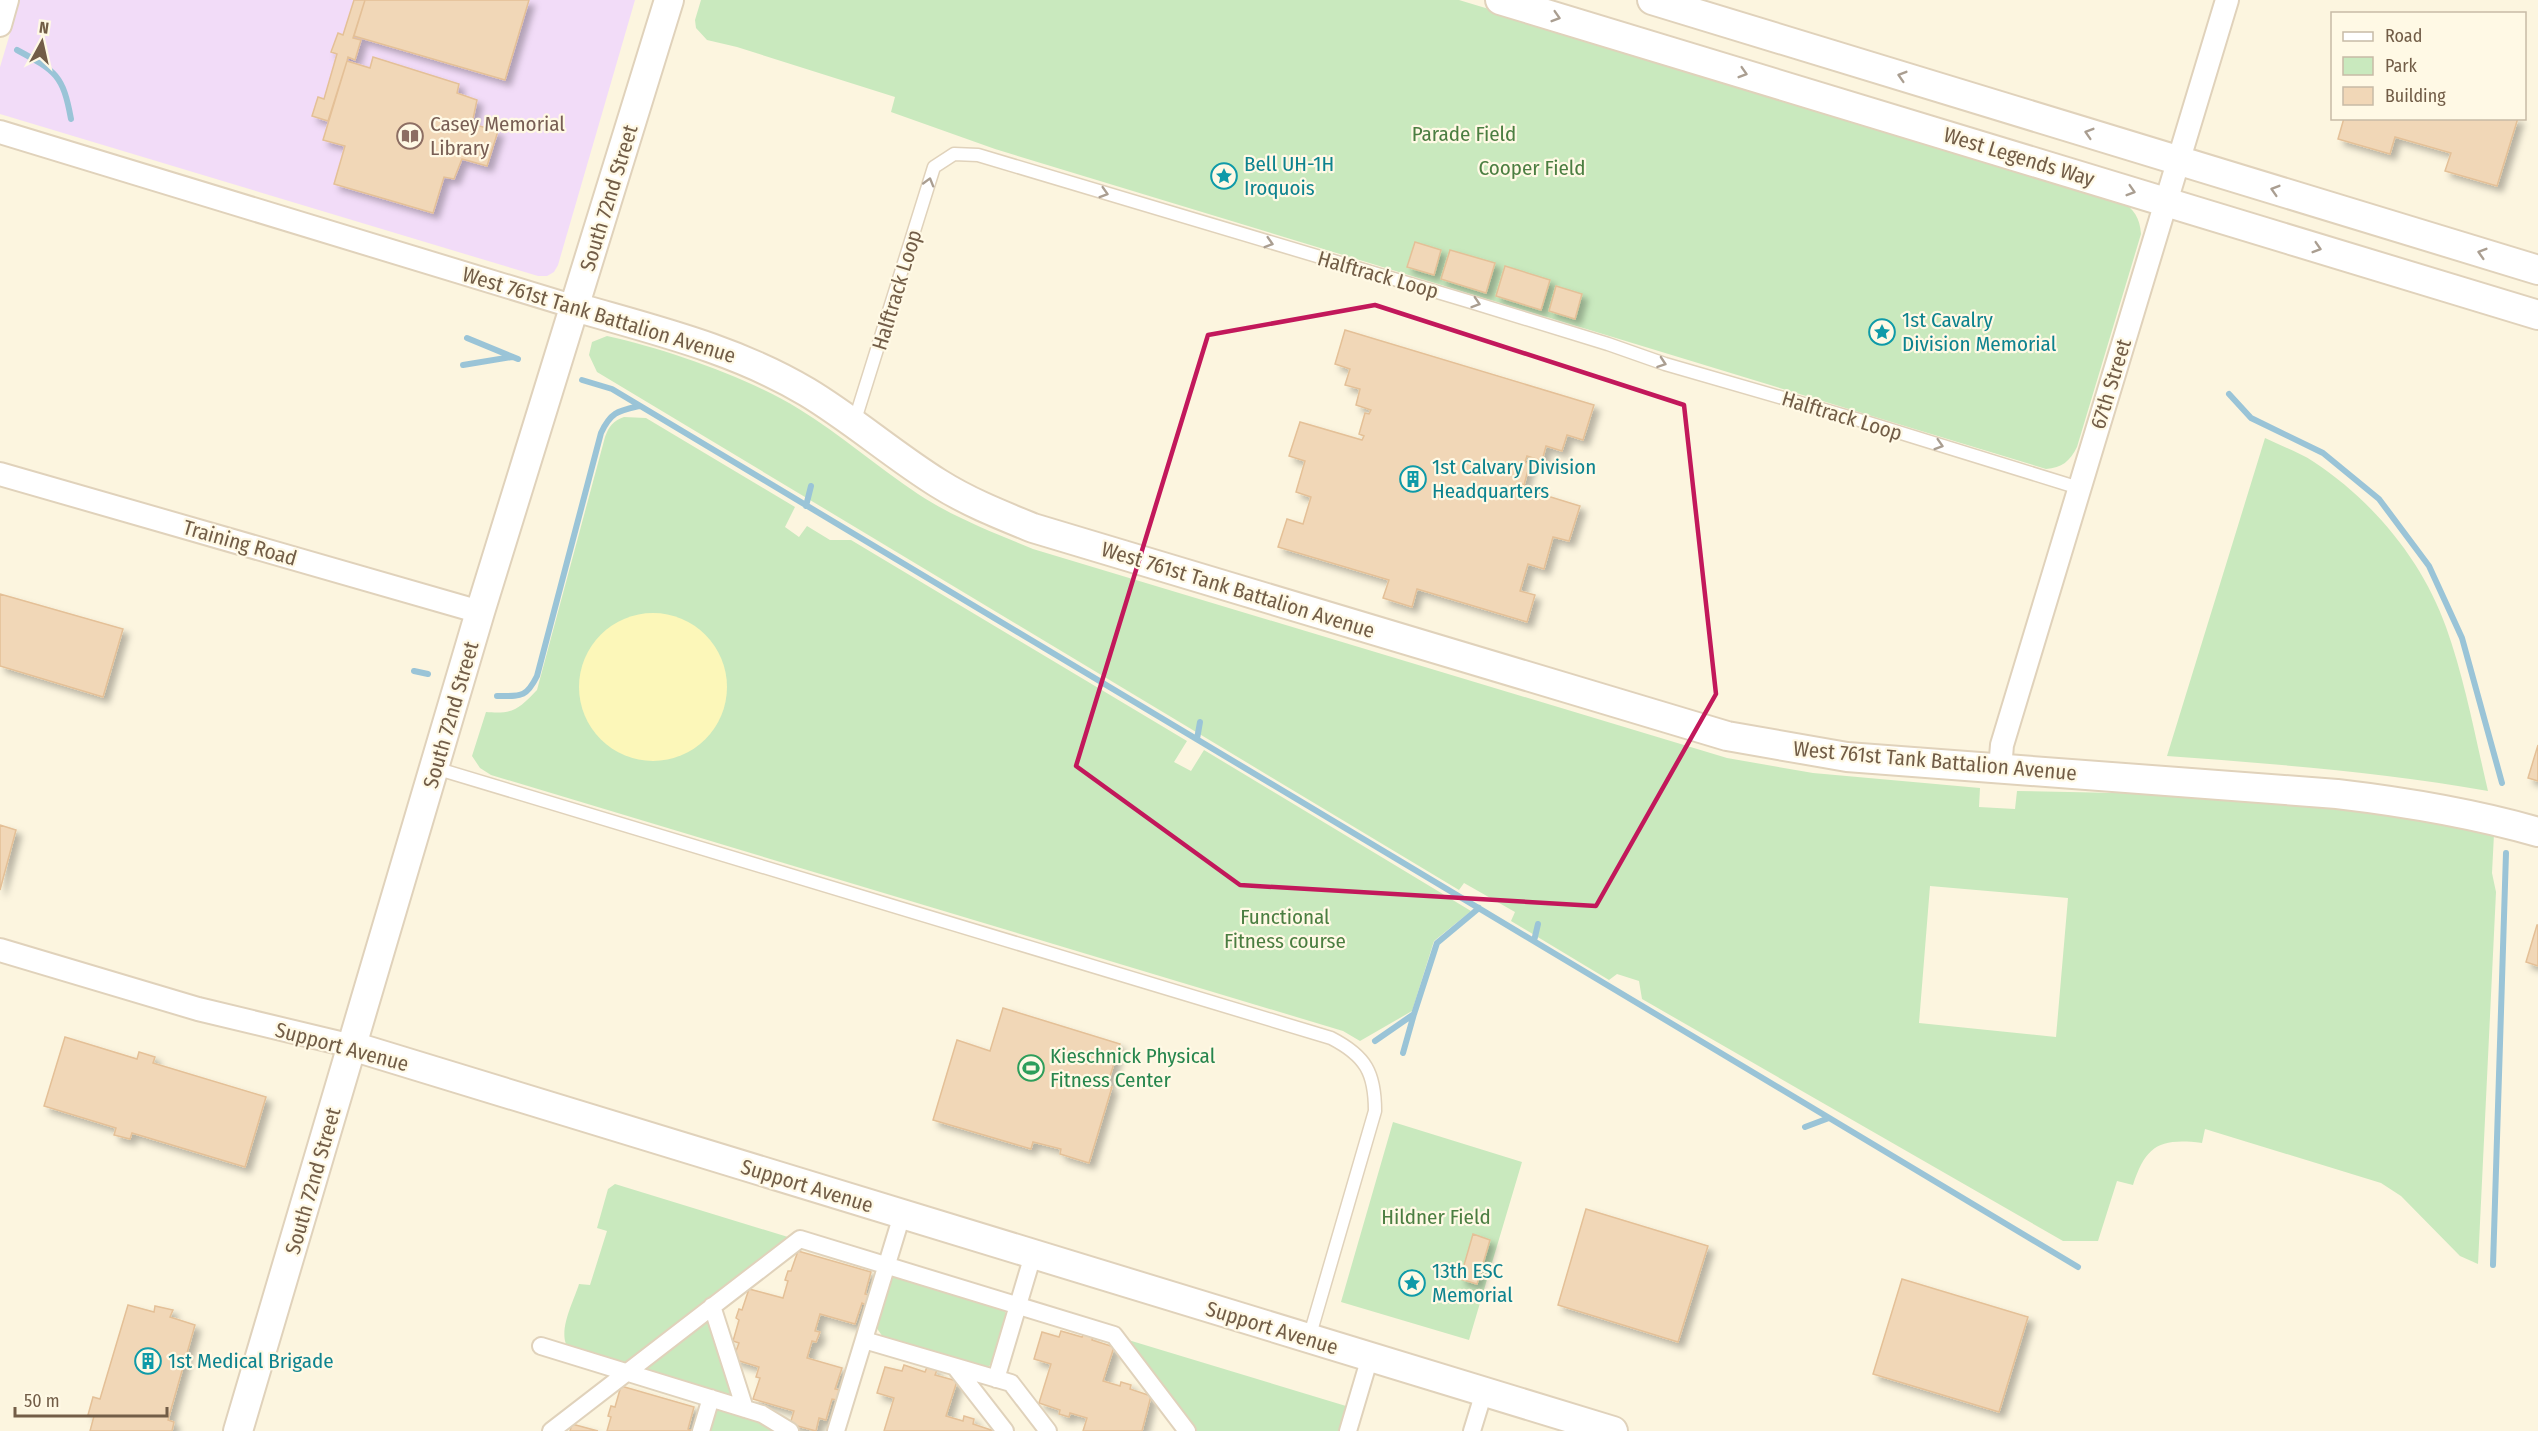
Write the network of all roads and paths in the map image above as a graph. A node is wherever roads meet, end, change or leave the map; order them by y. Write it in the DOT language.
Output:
graph roads {
  1 [pos="7,0"];
  2 [pos="669,0"];
  3 [pos="1500,0"];
  4 [pos="1652,0"];
  5 [pos="2227,0"];
  6 [pos="0,25"];
  7 [pos="0,132"];
  8 [pos="2179,160"];
  9 [pos="2166,202"];
  10 [pos="2538,270"];
  11 [pos="576,306"];
  12 [pos="2538,315"];
  13 [pos="854,423"];
  14 [pos="0,474"];
  15 [pos="2079,488"];
  16 [pos="480,612"];
  17 [pos="435,768"];
  18 [pos="2000,769"];
  19 [pos="2538,832"];
  20 [pos="0,950"];
  21 [pos="352,1046"];
  22 [pos="902,1215"];
  23 [pos="1033,1255"];
  24 [pos="887,1265"];
  25 [pos="1018,1305"];
  26 [pos="712,1306"];
  27 [pos="1309,1339"];
  28 [pos="864,1340"];
  29 [pos="541,1346"];
  30 [pos="1370,1358"];
  31 [pos="956,1368"];
  32 [pos="626,1372"];
  33 [pos="996,1379"];
  34 [pos="1484,1392"];
  35 [pos="711,1398"];
  36 [pos="745,1409"];
  37 [pos="238,1431"];
  38 [pos="550,1431"];
  39 [pos="701,1431"];
  40 [pos="790,1431"];
  41 [pos="836,1431"];
  42 [pos="1005,1431"];
  43 [pos="1048,1431"];
  44 [pos="1187,1431"];
  45 [pos="1348,1431"];
  46 [pos="1472,1431"];
  47 [pos="1612,1431"];
  1 -- 6 [label="street"];
  2 -- 11 [label="street, South 72nd Street"];
  3 -- 9 [label="street, West Legends Way, one-way"];
  8 -- 4 [label="street, West Legends Way, one-way"];
  5 -- 8 [label="street, 67th Street"];
  7 -- 11 [label="street, West 761st Tank Battalion Avenue"];
  8 -- 9 [label="street, 67th Street"];
  10 -- 8 [label="street, West Legends Way, one-way"];
  9 -- 12 [label="street, West Legends Way, one-way"];
  9 -- 15 [label="street, 67th Street"];
  11 -- 13 [label="street, West 761st Tank Battalion Avenue"];
  11 -- 16 [label="street, South 72nd Street"];
  13 -- 15 [label="lane, Halftrack Loop, one-way"];
  13 -- 18 [label="street, West 761st Tank Battalion Avenue"];
  14 -- 16 [label="street, Training Road"];
  15 -- 18 [label="street, 67th Street"];
  16 -- 17 [label="street, South 72nd Street"];
  17 -- 21 [label="street, South 72nd Street"];
  17 -- 27 [label="lane"];
  18 -- 19 [label="street, West 761st Tank Battalion Avenue"];
  20 -- 21 [label="street, Support Avenue"];
  21 -- 22 [label="street, Support Avenue"];
  21 -- 37 [label="street, South 72nd Street"];
  22 -- 23 [label="street, Support Avenue"];
  22 -- 24 [label="street"];
  23 -- 25 [label="street"];
  23 -- 27 [label="street, Support Avenue"];
  24 -- 25 [label="street"];
  24 -- 26 [label="street"];
  24 -- 28 [label="street"];
  25 -- 33 [label="street"];
  25 -- 44 [label="street"];
  26 -- 32 [label="street"];
  26 -- 36 [label="street"];
  27 -- 30 [label="street, Support Avenue"];
  28 -- 31 [label="street"];
  28 -- 41 [label="street"];
  29 -- 32 [label="street"];
  30 -- 34 [label="street, Support Avenue"];
  30 -- 45 [label="street"];
  31 -- 33 [label="street"];
  31 -- 42 [label="street"];
  32 -- 35 [label="street"];
  32 -- 38 [label="street"];
  33 -- 43 [label="street"];
  34 -- 46 [label="street"];
  34 -- 47 [label="street, Support Avenue"];
  35 -- 36 [label="street"];
  35 -- 39 [label="street"];
  36 -- 40 [label="street"];
}
